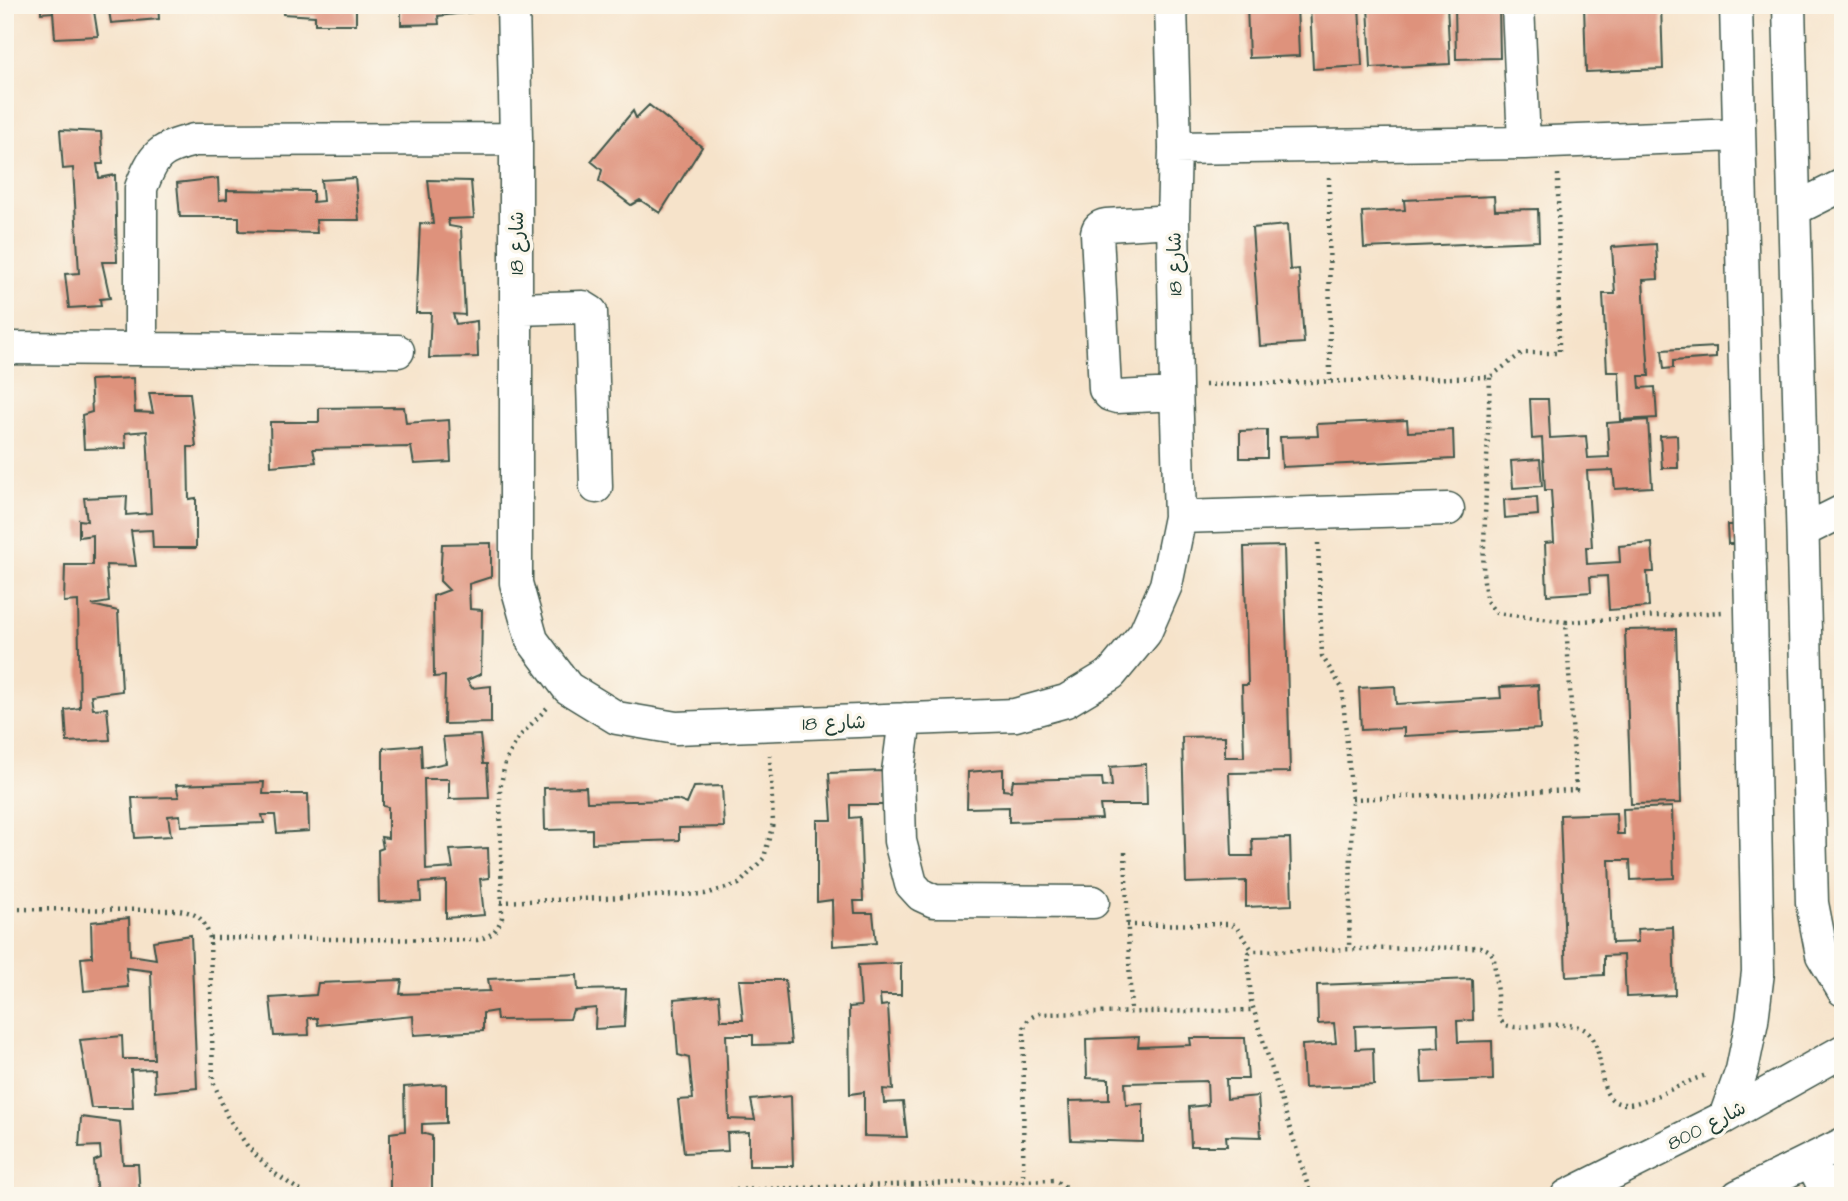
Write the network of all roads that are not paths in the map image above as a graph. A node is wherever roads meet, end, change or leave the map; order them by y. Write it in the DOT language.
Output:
graph roads {
  1 [pos="513,5"];
  2 [pos="1171,5"];
  3 [pos="1518,5"];
  4 [pos="1736,5"];
  5 [pos="1789,5"];
  6 [pos="1739,135"];
  7 [pos="516,139"];
  8 [pos="1524,143"];
  9 [pos="1175,148"];
  10 [pos="1843,185"];
  11 [pos="1795,209"];
  12 [pos="1173,221"];
  13 [pos="516,309"];
  14 [pos="5,348"];
  15 [pos="141,349"];
  16 [pos="398,351"];
  17 [pos="1176,390"];
  18 [pos="596,487"];
  19 [pos="1448,509"];
  20 [pos="1843,511"];
  21 [pos="1180,517"];
  22 [pos="1803,530"];
  23 [pos="905,719"];
  24 [pos="1093,902"];
  25 [pos="1843,990"];
  26 [pos="1843,1052"];
  27 [pos="1725,1117"];
  28 [pos="1843,1144"];
  29 [pos="1811,1160"];
  30 [pos="1567,1196"];
  31 [pos="1738,1196"];
  32 [pos="1828,1196"];
  1 -- 7 [label="street, شارع 18"];
  2 -- 9 [label="street, شارع 18"];
  3 -- 8 [label="street"];
  4 -- 6 [label="street"];
  5 -- 11 [label="street"];
  6 -- 8 [label="street"];
  6 -- 27 [label="street"];
  7 -- 13 [label="street, شارع 18"];
  7 -- 15 [label="street"];
  8 -- 9 [label="street"];
  9 -- 12 [label="street, شارع 18"];
  10 -- 11 [label="street"];
  11 -- 22 [label="street"];
  12 -- 17 [label="street, شارع 18"];
  12 -- 17 [label="street"];
  13 -- 18 [label="street"];
  13 -- 23 [label="street, شارع 18"];
  14 -- 15 [label="street"];
  15 -- 16 [label="street"];
  17 -- 21 [label="street, شارع 18"];
  19 -- 21 [label="street"];
  20 -- 22 [label="street"];
  21 -- 23 [label="street, شارع 18"];
  22 -- 25 [label="street"];
  23 -- 24 [label="street"];
  26 -- 27 [label="street, شارع 800"];
  27 -- 30 [label="street, شارع 800"];
  28 -- 29 [label="street"];
  29 -- 31 [label="street"];
  29 -- 32 [label="street"];
}
